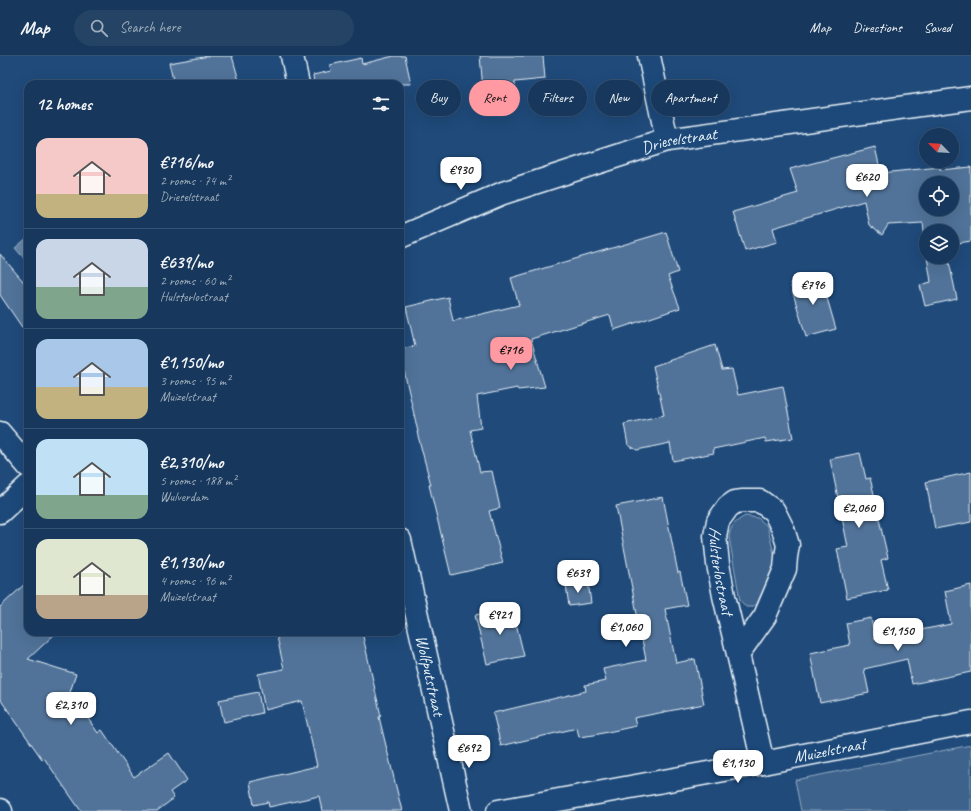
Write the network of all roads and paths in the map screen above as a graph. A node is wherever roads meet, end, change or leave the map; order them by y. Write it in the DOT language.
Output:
graph roads {
  1 [pos="292,56"];
  2 [pos="649,56"];
  3 [pos="297,80"];
  4 [pos="971,98"];
  5 [pos="667,140"];
  6 [pos="404,235"];
  7 [pos="0,433"];
  8 [pos="24,461"];
  9 [pos="24,490"];
  10 [pos="0,512"];
  11 [pos="404,557"];
  12 [pos="738,654"];
  13 [pos="971,722"];
  14 [pos="763,762"];
  15 [pos="462,811"];
  16 [pos="498,811"];
  1 -- 3 [label="street"];
  2 -- 5 [label="street"];
  4 -- 5 [label="street, Drieselstraat"];
  5 -- 6 [label="street, Drieselstraat"];
  7 -- 8 [label="street"];
  9 -- 10 [label="street"];
  11 -- 15 [label="street, Wolfputstraat"];
  12 -- 12 [label="street, Hulsterlostraat"];
  12 -- 14 [label="street, Hulsterlostraat"];
  13 -- 14 [label="street, Muizelstraat"];
  14 -- 16 [label="street, Muizelstraat"];
}
